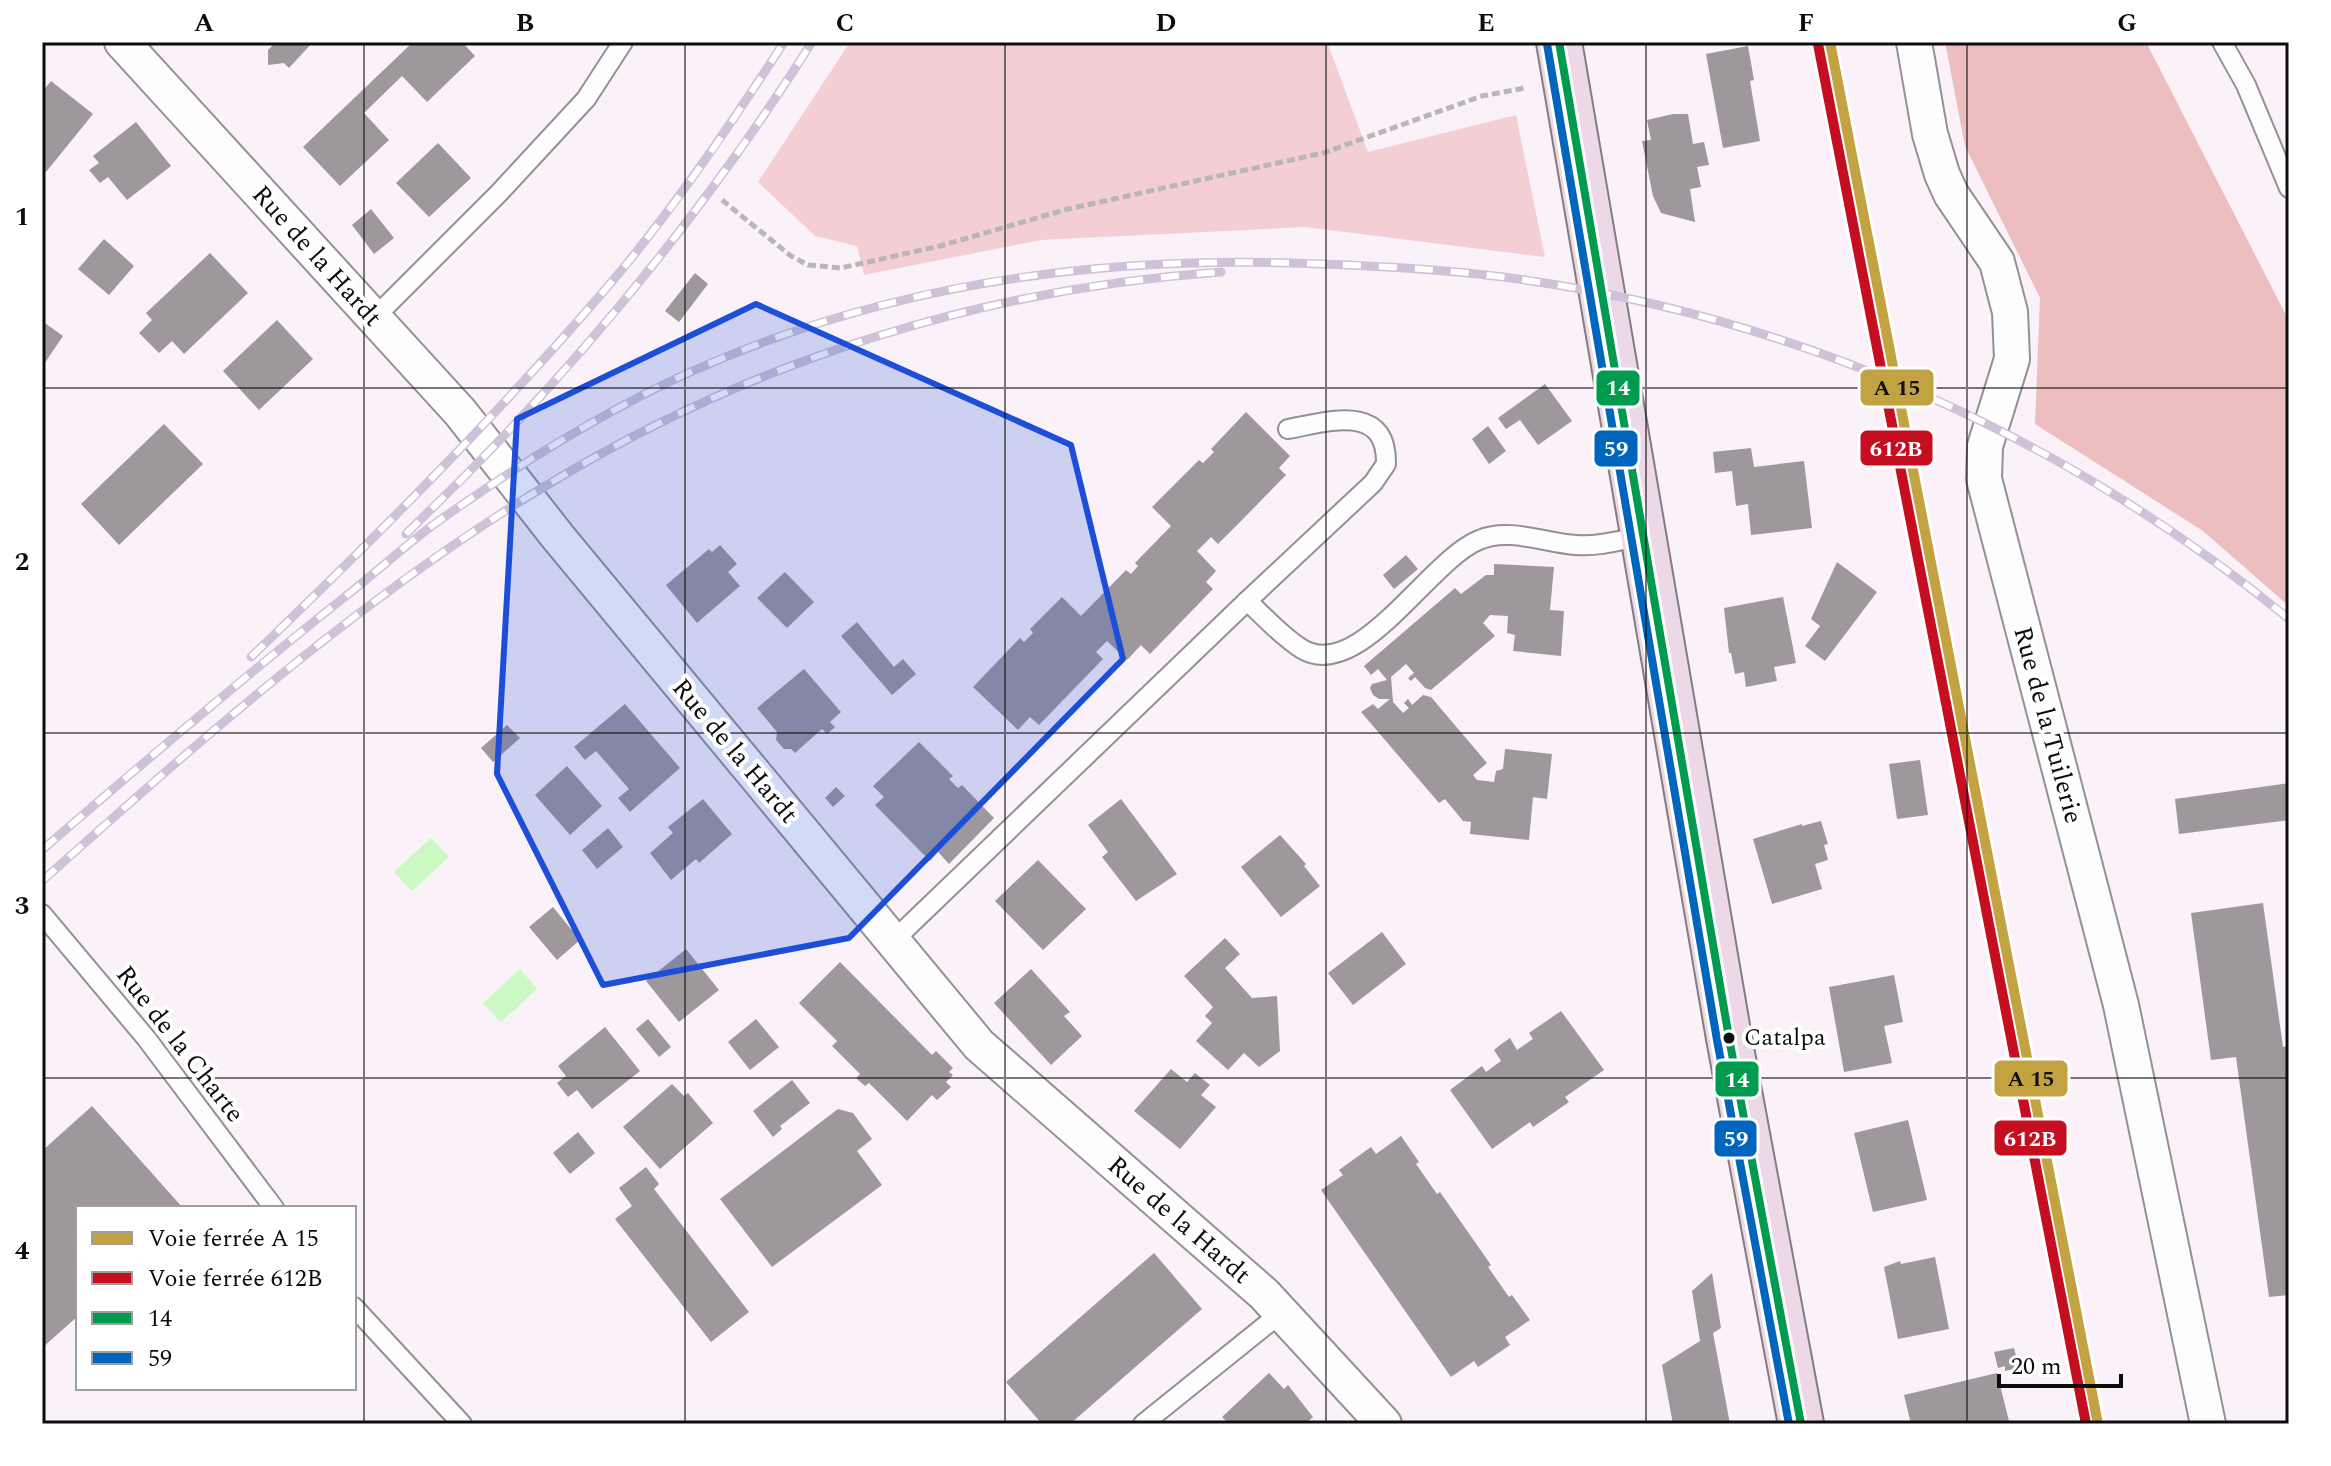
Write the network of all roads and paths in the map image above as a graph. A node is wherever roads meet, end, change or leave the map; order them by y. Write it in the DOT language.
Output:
graph roads {
  1 [pos="122,42"];
  2 [pos="623,42"];
  3 [pos="1914,42"];
  4 [pos="2222,42"];
  5 [pos="1562,61"];
  6 [pos="2289,188"];
  7 [pos="722,200"];
  8 [pos="374,318"];
  9 [pos="1288,429"];
  10 [pos="1642,536"];
  11 [pos="1247,601"];
  12 [pos="42,914"];
  13 [pos="893,941"];
  14 [pos="272,1206"];
  15 [pos="356,1309"];
  16 [pos="1281,1313"];
  17 [pos="462,1424"];
  18 [pos="1143,1424"];
  19 [pos="1384,1424"];
  20 [pos="1801,1424"];
  21 [pos="2208,1424"];
  1 -- 8 [label="street, Rue de la Hardt"];
  2 -- 8 [label="lane"];
  3 -- 21 [label="street, Rue de la Tuilerie"];
  4 -- 6 [label="lane"];
  5 -- 7 [label="path"];
  5 -- 10 [label="main road"];
  8 -- 13 [label="street, Rue de la Hardt"];
  9 -- 11 [label="lane"];
  10 -- 11 [label="lane"];
  10 -- 20 [label="main road"];
  11 -- 13 [label="lane"];
  12 -- 14 [label="lane, Rue de la Charte"];
  13 -- 16 [label="street, Rue de la Hardt"];
  15 -- 17 [label="lane"];
  16 -- 18 [label="lane"];
  16 -- 19 [label="street, Rue de la Hardt"];
}
